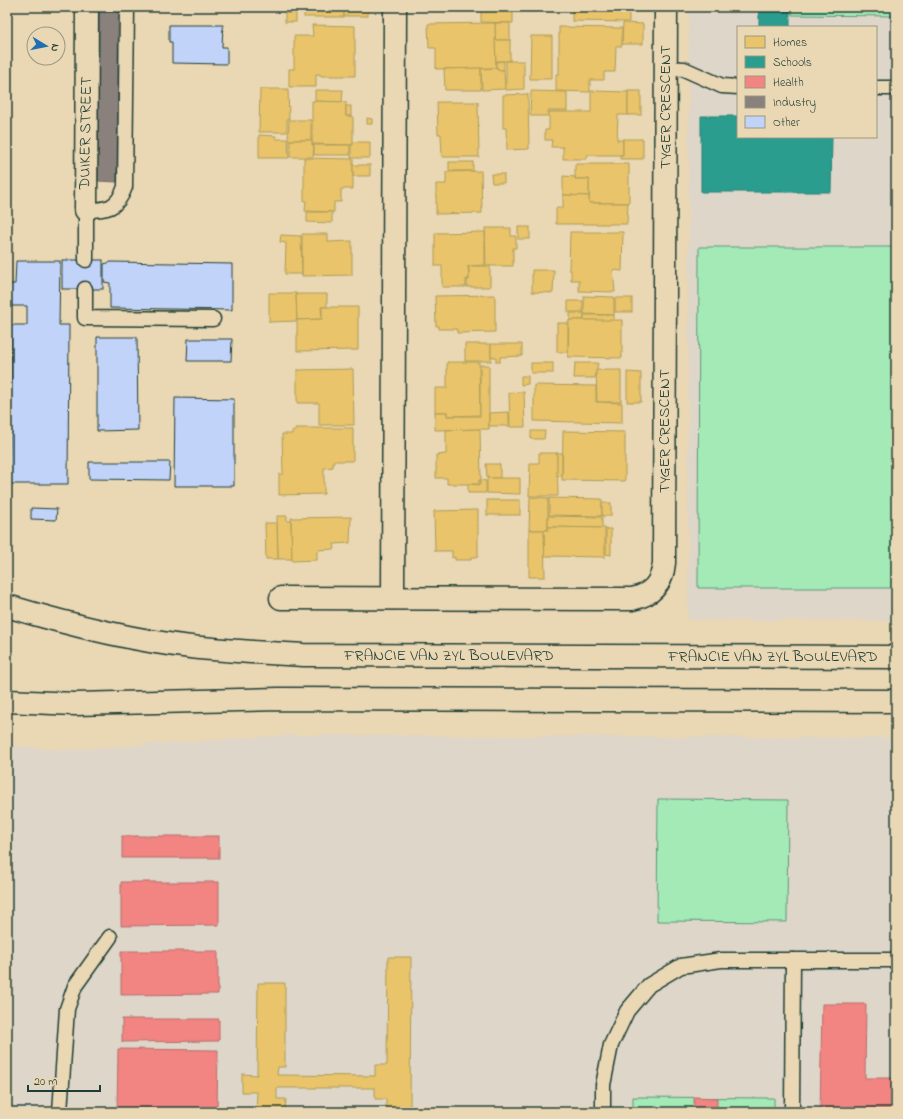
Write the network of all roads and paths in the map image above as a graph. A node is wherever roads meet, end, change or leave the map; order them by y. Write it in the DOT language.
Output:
graph roads {
  1 [pos="87,7"];
  2 [pos="127,7"];
  3 [pos="395,7"];
  4 [pos="666,7"];
  5 [pos="666,68"];
  6 [pos="737,87"];
  7 [pos="877,88"];
  8 [pos="896,88"];
  9 [pos="86,210"];
  10 [pos="86,260"];
  11 [pos="85,289"];
  12 [pos="213,319"];
  13 [pos="281,598"];
  14 [pos="393,598"];
  15 [pos="7,606"];
  16 [pos="896,657"];
  17 [pos="7,701"];
  18 [pos="896,701"];
  19 [pos="110,937"];
  20 [pos="793,960"];
  21 [pos="896,960"];
  22 [pos="60,1112"];
  23 [pos="603,1112"];
  24 [pos="792,1112"];
  1 -- 9 [label="main road, DUIKER STREET"];
  2 -- 9 [label="lane"];
  3 -- 14 [label="main road"];
  4 -- 5 [label="main road, TYGER CRESCENT"];
  5 -- 6 [label="lane"];
  5 -- 14 [label="main road, TYGER CRESCENT"];
  7 -- 8 [label="lane"];
  9 -- 10 [label="lane, DUIKER STREET"];
  11 -- 12 [label="lane"];
  13 -- 14 [label="main road, TYGER CRESCENT"];
  15 -- 16 [label="main road, FRANCIE VAN ZYL BOULEVARD"];
  17 -- 18 [label="main road"];
  19 -- 22 [label="lane"];
  20 -- 21 [label="lane"];
  20 -- 23 [label="lane"];
  20 -- 24 [label="lane"];
}
